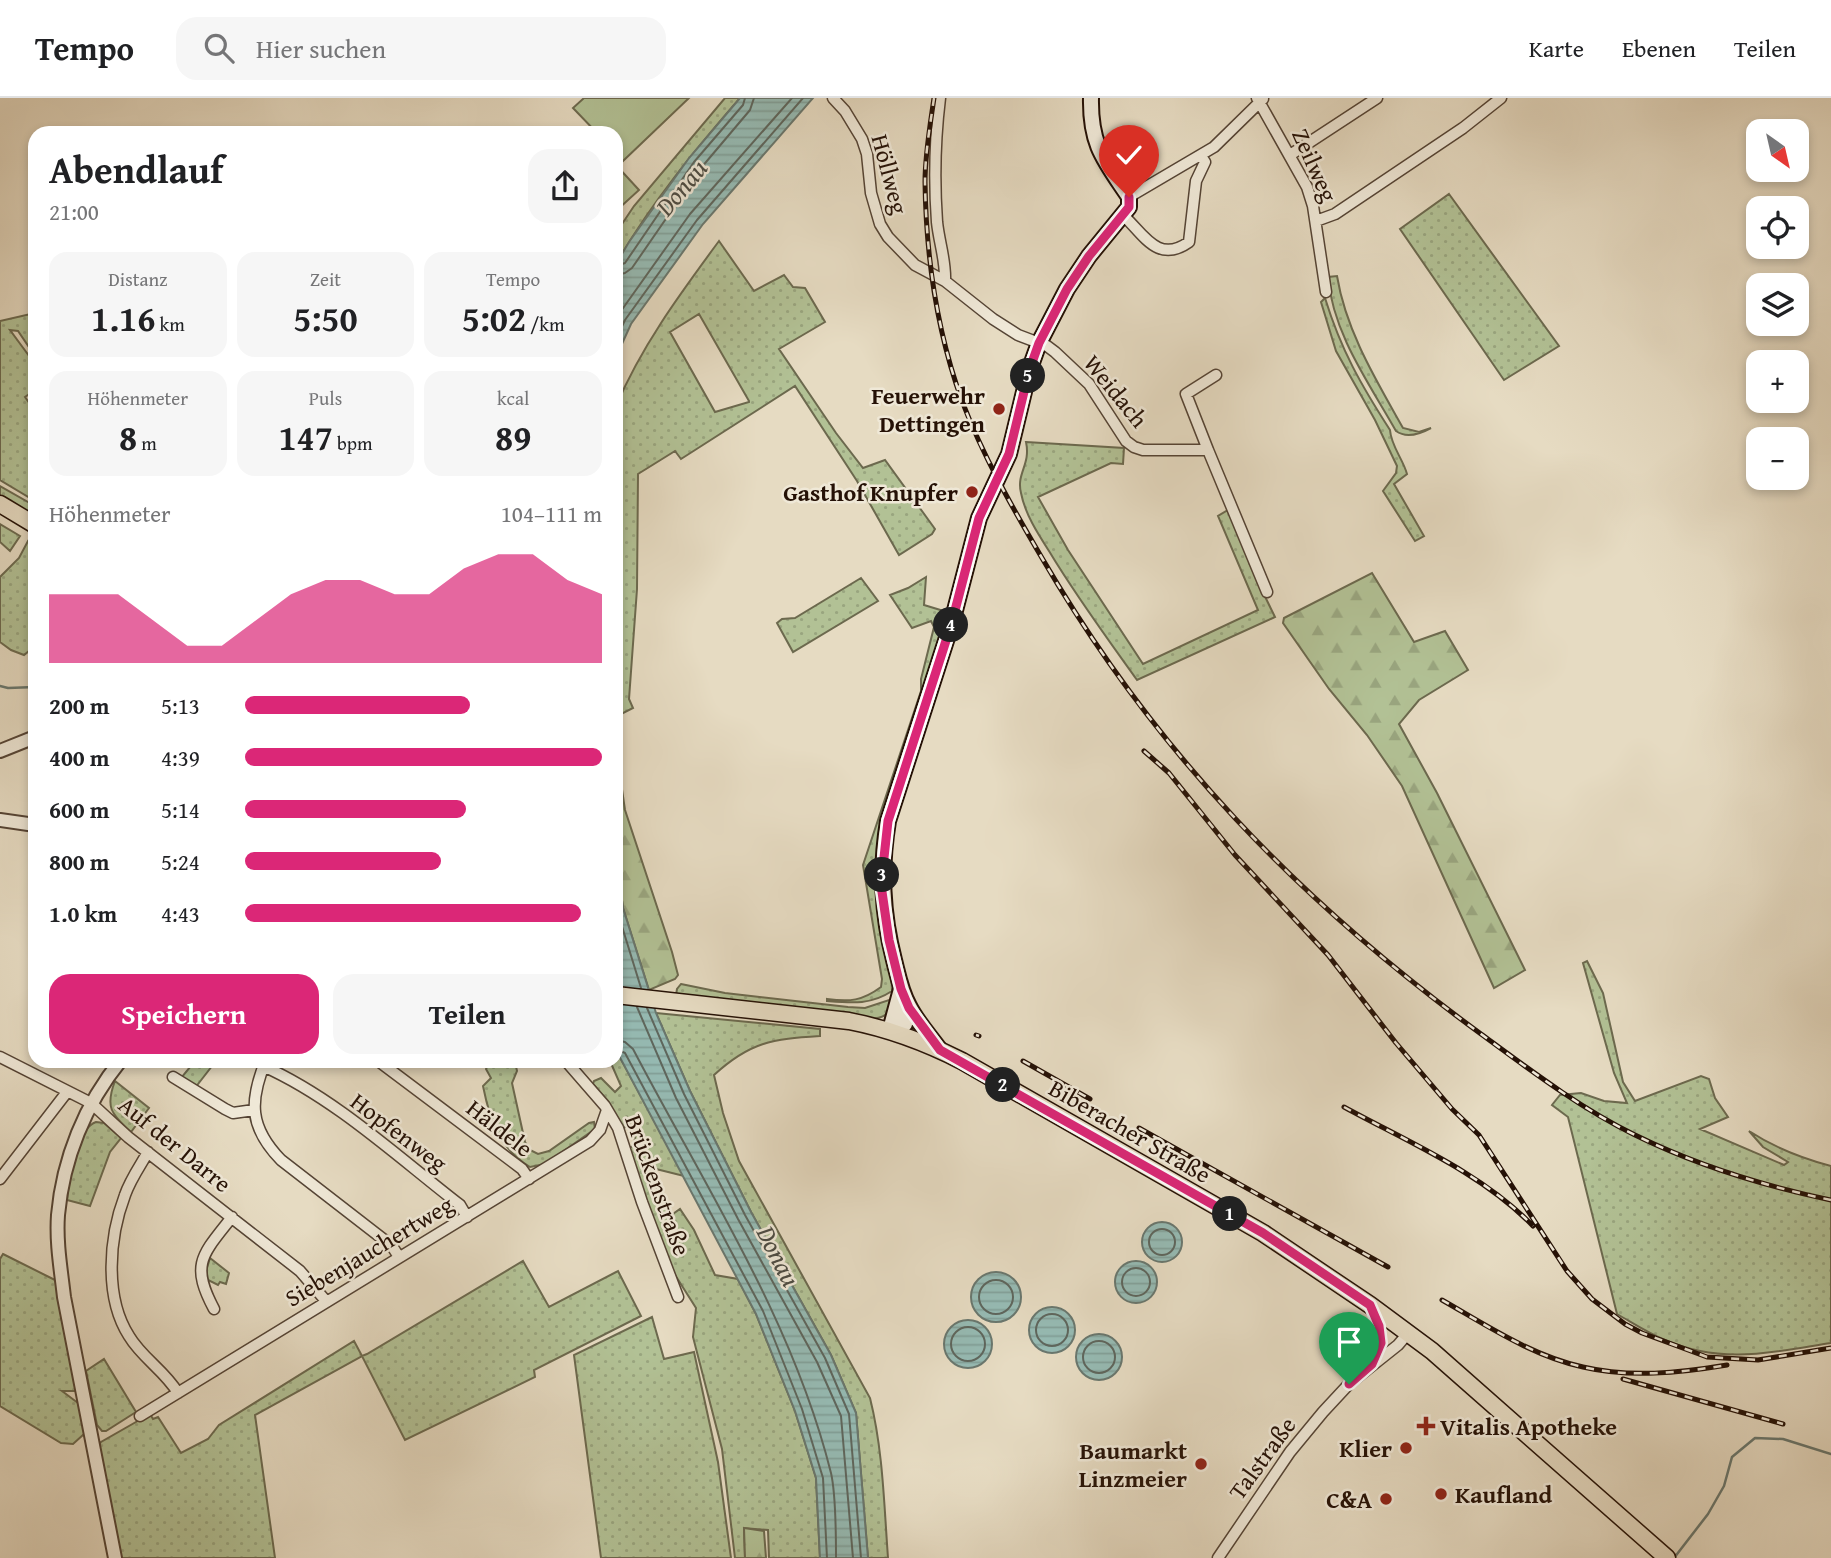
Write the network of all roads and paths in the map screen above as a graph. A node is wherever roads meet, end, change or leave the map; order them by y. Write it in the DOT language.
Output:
graph roads {
  1 [pos="834,98"];
  2 [pos="940,98"];
  3 [pos="1091,98"];
  4 [pos="1377,98"];
  5 [pos="1501,98"];
  6 [pos="1260,99"];
  7 [pos="1290,155"];
  8 [pos="1201,156"];
  9 [pos="1129,197"];
  10 [pos="1124,216"];
  11 [pos="1316,221"];
  12 [pos="945,281"];
  13 [pos="1326,292"];
  14 [pos="1039,343"];
  15 [pos="1216,375"];
  16 [pos="1208,450"];
  17 [pos="0,504"];
  18 [pos="28,522"];
  19 [pos="1267,592"];
  20 [pos="28,740"];
  21 [pos="0,751"];
  22 [pos="0,820"];
  23 [pos="28,824"];
  24 [pos="901,989"];
  25 [pos="623,996"];
  26 [pos="909,1008"];
  27 [pos="893,1031"];
  28 [pos="940,1050"];
  29 [pos="0,1057"];
  30 [pos="115,1068"];
  31 [pos="262,1068"];
  32 [pos="272,1068"];
  33 [pos="388,1068"];
  34 [pos="572,1068"];
  35 [pos="173,1077"];
  36 [pos="67,1092"];
  37 [pos="91,1103"];
  38 [pos="254,1110"];
  39 [pos="607,1110"];
  40 [pos="148,1152"];
  41 [pos="0,1179"];
  42 [pos="529,1179"];
  43 [pos="232,1217"];
  44 [pos="467,1217"];
  45 [pos="399,1257"];
  46 [pos="678,1297"];
  47 [pos="326,1301"];
  48 [pos="1370,1305"];
  49 [pos="214,1309"];
  50 [pos="1409,1332"];
  51 [pos="1372,1364"];
  52 [pos="178,1393"];
  53 [pos="140,1416"];
  54 [pos="115,1558"];
  55 [pos="1218,1558"];
  56 [pos="1667,1558"];
  1 -- 12 [label="street, Höllweg"];
  2 -- 12 [label="street, Höllweg"];
  3 -- 9 [label="main road"];
  4 -- 7 [label="street"];
  5 -- 11 [label="street"];
  6 -- 7 [label="street, Zeilweg"];
  6 -- 8 [label="street"];
  7 -- 11 [label="street, Zeilweg"];
  8 -- 9 [label="street"];
  8 -- 10 [label="street"];
  9 -- 10 [label="main road"];
  10 -- 14 [label="main road"];
  11 -- 13 [label="street, Zeilweg"];
  12 -- 14 [label="street, Höllweg"];
  14 -- 16 [label="street, Weidach"];
  14 -- 24 [label="main road"];
  15 -- 16 [label="street"];
  16 -- 19 [label="street"];
  17 -- 18 [label="main road"];
  20 -- 21 [label="street"];
  22 -- 23 [label="street"];
  24 -- 26 [label="main road"];
  24 -- 27 [label="main road"];
  25 -- 27 [label="main road, Biberacher Straße"];
  26 -- 27 [label="main road"];
  26 -- 28 [label="main road"];
  27 -- 28 [label="main road, Biberacher Straße"];
  28 -- 48 [label="main road, Biberacher Straße"];
  29 -- 36 [label="street, Auf der Darre"];
  30 -- 37 [label="street"];
  31 -- 38 [label="street"];
  32 -- 44 [label="street, Hopfenweg"];
  33 -- 42 [label="street, Häldele"];
  34 -- 39 [label="street, Brückenstraße"];
  35 -- 38 [label="street"];
  36 -- 37 [label="street, Auf der Darre"];
  36 -- 41 [label="street"];
  37 -- 40 [label="street, Auf der Darre"];
  37 -- 54 [label="street"];
  38 -- 45 [label="street"];
  39 -- 42 [label="street, Siebenjauchertweg"];
  39 -- 46 [label="street, Brückenstraße"];
  40 -- 43 [label="street, Auf der Darre"];
  40 -- 52 [label="street"];
  42 -- 44 [label="street, Siebenjauchertweg"];
  43 -- 47 [label="street, Auf der Darre"];
  43 -- 49 [label="street, Auf der Darre"];
  44 -- 45 [label="street, Siebenjauchertweg"];
  45 -- 47 [label="street, Siebenjauchertweg"];
  47 -- 52 [label="street, Siebenjauchertweg"];
  48 -- 50 [label="main road, Biberacher Straße"];
  48 -- 51 [label="street"];
  50 -- 51 [label="street, Talstraße"];
  50 -- 56 [label="main road, Biberacher Straße"];
  51 -- 55 [label="street, Talstraße"];
  52 -- 53 [label="street, Siebenjauchertweg"];
}
